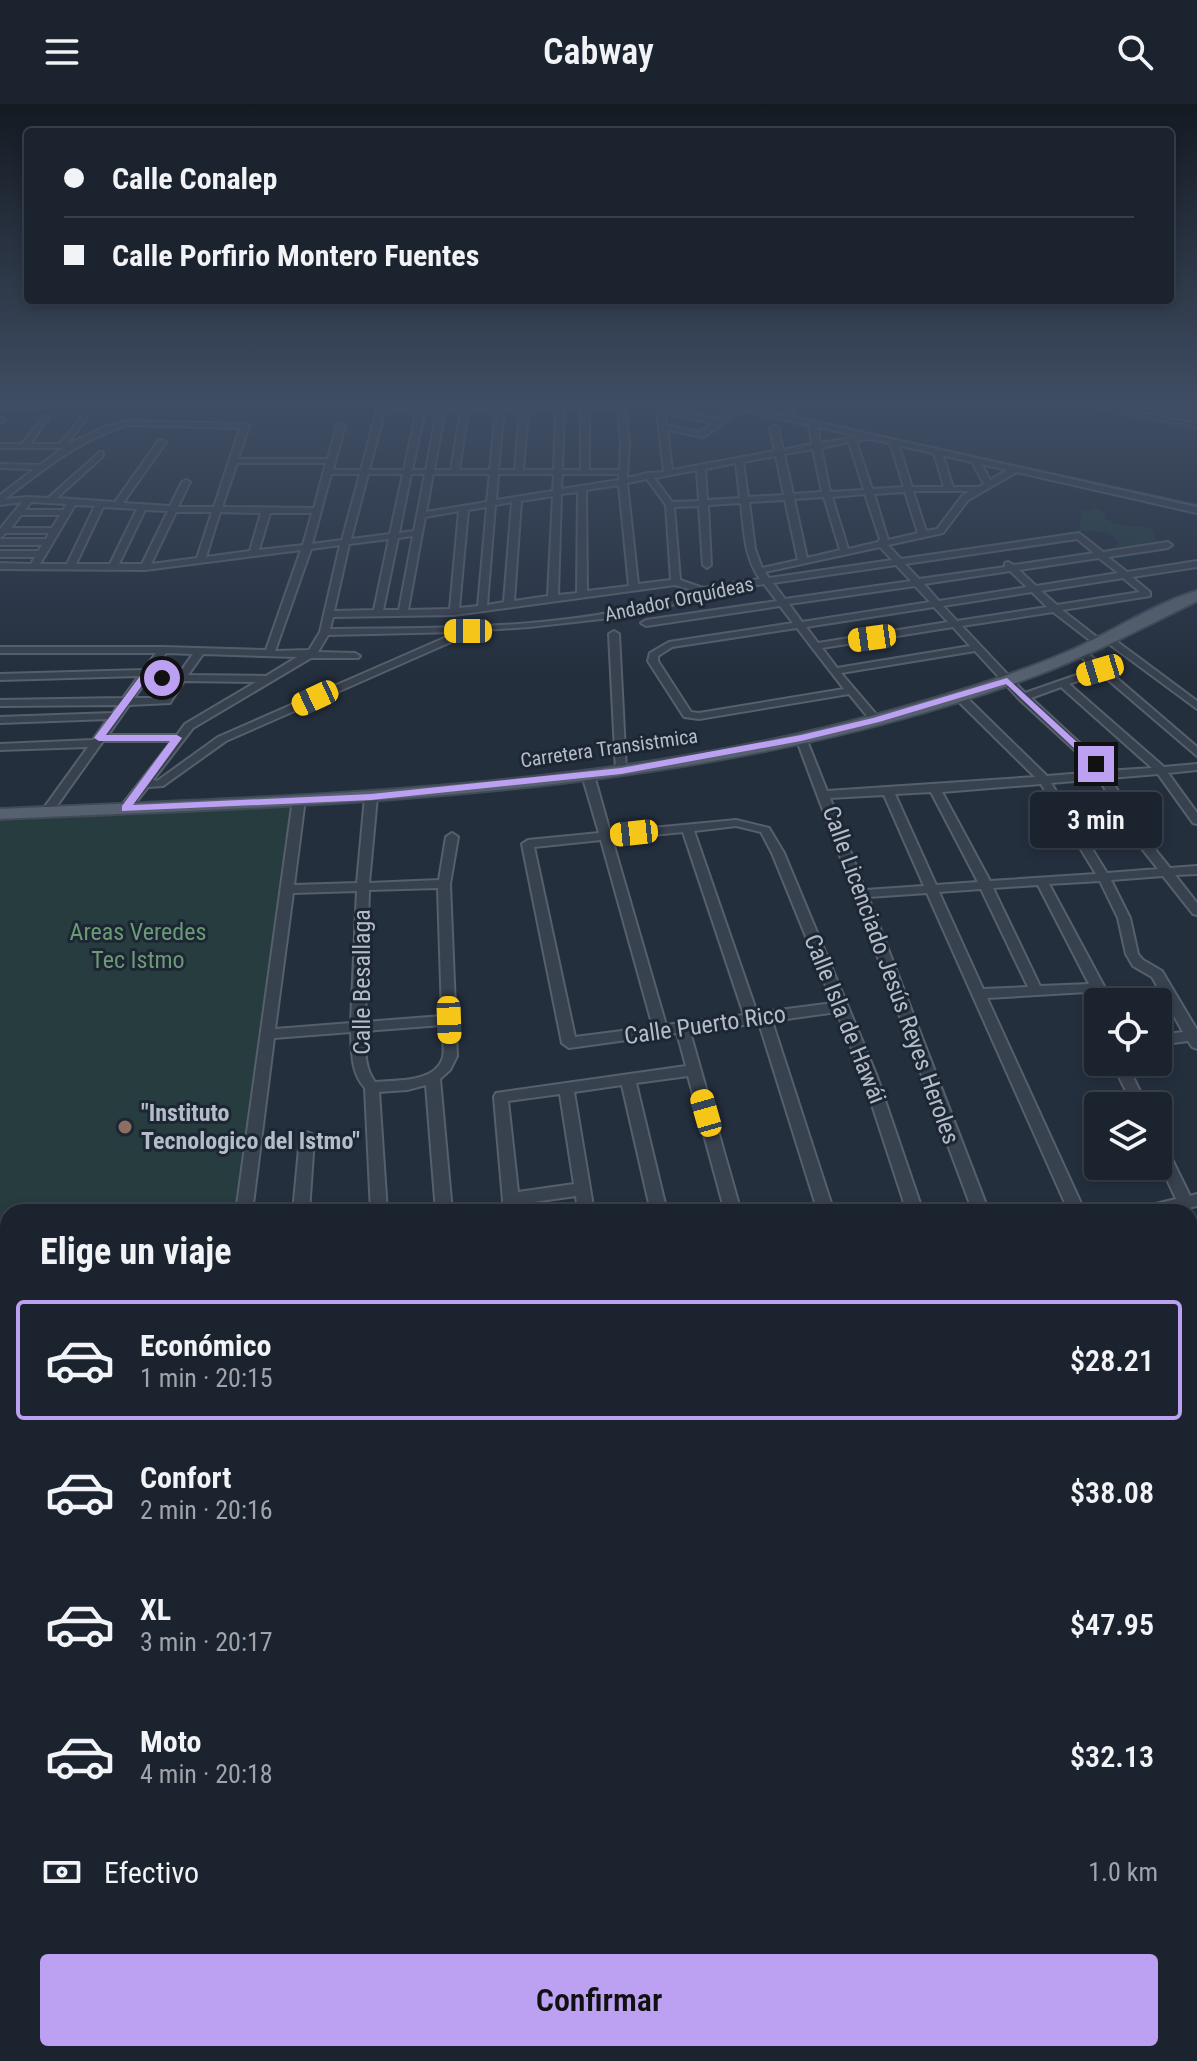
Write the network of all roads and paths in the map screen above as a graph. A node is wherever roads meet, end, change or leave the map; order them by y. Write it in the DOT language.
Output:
graph roads {
  1 [pos="57,494"];
  2 [pos="125,494"];
  3 [pos="180,494"];
  4 [pos="224,494"];
  5 [pos="321,494"];
  6 [pos="358,494"];
  7 [pos="402,494"];
  8 [pos="425,494"];
  9 [pos="492,494"];
  10 [pos="537,494"];
  11 [pos="556,494"];
  12 [pos="582,494"];
  13 [pos="626,494"];
  14 [pos="662,494"];
  15 [pos="703,494"];
  16 [pos="743,494"];
  17 [pos="825,494"];
  18 [pos="829,494"];
  19 [pos="871,494"];
  20 [pos="912,494"];
  21 [pos="969,494"];
  22 [pos="1125,494"];
  23 [pos="1176,494"];
  24 [pos="789,497"];
  25 [pos="517,498"];
  26 [pos="29,499"];
  27 [pos="1197,499"];
  28 [pos="51,500"];
  29 [pos="0,501"];
  30 [pos="73,501"];
  31 [pos="744,501"];
  32 [pos="491,502"];
  33 [pos="101,503"];
  34 [pos="704,503"];
  35 [pos="118,504"];
  36 [pos="670,505"];
  37 [pos="142,508"];
  38 [pos="464,508"];
  39 [pos="173,509"];
  40 [pos="1197,510"];
  41 [pos="219,511"];
  42 [pos="266,511"];
  43 [pos="316,511"];
  44 [pos="19,512"];
  45 [pos="65,513"];
  46 [pos="421,515"];
  47 [pos="55,531"];
  48 [pos="2,532"];
  49 [pos="418,533"];
  50 [pos="393,535"];
  51 [pos="923,535"];
  52 [pos="0,542"];
  53 [pos="47,542"];
  54 [pos="345,542"];
  55 [pos="882,544"];
  56 [pos="1168,545"];
  57 [pos="307,547"];
  58 [pos="990,549"];
  59 [pos="845,552"];
  60 [pos="0,554"];
  61 [pos="40,554"];
  62 [pos="253,555"];
  63 [pos="1103,555"];
  64 [pos="200,561"];
  65 [pos="803,561"];
  66 [pos="897,562"];
  67 [pos="1197,564"];
  68 [pos="707,565"];
  69 [pos="0,566"];
  70 [pos="34,566"];
  71 [pos="70,566"];
  72 [pos="113,567"];
  73 [pos="145,567"];
  74 [pos="1010,567"];
  75 [pos="759,571"];
  76 [pos="1127,575"];
  77 [pos="767,581"];
  78 [pos="676,582"];
  79 [pos="915,582"];
  80 [pos="633,585"];
  81 [pos="1033,589"];
  82 [pos="702,591"];
  83 [pos="582,594"];
  84 [pos="1197,595"];
  85 [pos="553,599"];
  86 [pos="783,602"];
  87 [pos="509,604"];
  88 [pos="935,604"];
  89 [pos="482,608"];
  90 [pos="1055,609"];
  91 [pos="454,612"];
  92 [pos="403,613"];
  93 [pos="329,614"];
  94 [pos="378,614"];
  95 [pos="646,623"];
  96 [pos="800,625"];
  97 [pos="956,626"];
  98 [pos="468,631"];
  99 [pos="325,632"];
  100 [pos="614,634"];
  101 [pos="1104,641"];
  102 [pos="817,646"];
  103 [pos="977,648"];
  104 [pos="0,650"];
  105 [pos="163,650"];
  106 [pos="200,651"];
  107 [pos="270,652"];
  108 [pos="313,652"];
  109 [pos="1081,652"];
  110 [pos="355,656"];
  111 [pos="1100,670"];
  112 [pos="834,671"];
  113 [pos="145,675"];
  114 [pos="0,677"];
  115 [pos="181,678"];
  116 [pos="272,679"];
  117 [pos="1007,681"];
  118 [pos="1061,682"];
  119 [pos="850,691"];
  120 [pos="959,696"];
  121 [pos="1023,697"];
  122 [pos="127,699"];
  123 [pos="0,703"];
  124 [pos="1197,706"];
  125 [pos="115,716"];
  126 [pos="0,720"];
  127 [pos="876,720"];
  128 [pos="177,738"];
  129 [pos="801,738"];
  130 [pos="98,741"];
  131 [pos="0,747"];
  132 [pos="1197,753"];
  133 [pos="1197,767"];
  134 [pos="1161,770"];
  135 [pos="621,771"];
  136 [pos="588,775"];
  137 [pos="1104,775"];
  138 [pos="1044,780"];
  139 [pos="143,783"];
  140 [pos="935,790"];
  141 [pos="888,792"];
  142 [pos="824,795"];
  143 [pos="371,797"];
  144 [pos="299,799"];
  145 [pos="125,809"];
  146 [pos="47,812"];
  147 [pos="0,814"];
  148 [pos="1197,821"];
  149 [pos="687,828"];
  150 [pos="607,836"];
  151 [pos="452,837"];
  152 [pos="1197,870"];
  153 [pos="1165,872"];
  154 [pos="1105,879"];
  155 [pos="444,884"];
  156 [pos="1043,884"];
  157 [pos="363,886"];
  158 [pos="986,887"];
  159 [pos="287,889"];
  160 [pos="930,891"];
  161 [pos="862,894"];
  162 [pos="1197,911"];
  163 [pos="1036,991"];
  164 [pos="977,994"];
  165 [pos="841,1007"];
  166 [pos="758,1018"];
  167 [pos="449,1020"];
  168 [pos="358,1027"];
  169 [pos="682,1028"];
  170 [pos="661,1030"];
  171 [pos="268,1034"];
  172 [pos="1196,1038"];
  173 [pos="1172,1039"];
  174 [pos="694,1070"];
  175 [pos="628,1079"];
  176 [pos="433,1080"];
  177 [pos="372,1087"];
  178 [pos="566,1089"];
  179 [pos="307,1138"];
  180 [pos="1172,1169"];
  181 [pos="582,1189"];
  182 [pos="1191,1201"];
  183 [pos="245,1204"];
  184 [pos="302,1204"];
  185 [pos="379,1204"];
  186 [pos="443,1204"];
  187 [pos="512,1204"];
  188 [pos="516,1204"];
  189 [pos="585,1204"];
  190 [pos="657,1204"];
  191 [pos="731,1204"];
  192 [pos="823,1204"];
  193 [pos="912,1204"];
  194 [pos="978,1204"];
  195 [pos="1073,1204"];
  1 -- 28 [label="street"];
  2 -- 35 [label="street"];
  3 -- 39 [label="street"];
  4 -- 41 [label="street"];
  5 -- 43 [label="street"];
  6 -- 54 [label="street"];
  7 -- 50 [label="street"];
  8 -- 46 [label="street"];
  9 -- 32 [label="street"];
  10 -- 25 [label="street"];
  11 -- 85 [label="street"];
  12 -- 83 [label="street"];
  13 -- 80 [label="street"];
  14 -- 36 [label="street"];
  15 -- 34 [label="street"];
  16 -- 31 [label="street"];
  17 -- 24 [label="street"];
  18 -- 59 [label="street"];
  19 -- 55 [label="street"];
  20 -- 51 [label="street"];
  21 -- 51 [label="street"];
  22 -- 40 [label="street"];
  23 -- 27 [label="street"];
  24 -- 31 [label="street"];
  24 -- 65 [label="street"];
  25 -- 32 [label="street"];
  25 -- 87 [label="street"];
  26 -- 28 [label="street"];
  26 -- 29 [label="street"];
  26 -- 44 [label="street"];
  28 -- 30 [label="street"];
  30 -- 33 [label="street"];
  30 -- 45 [label="street"];
  31 -- 34 [label="street"];
  31 -- 75 [label="street"];
  32 -- 38 [label="street"];
  32 -- 89 [label="street"];
  33 -- 35 [label="street"];
  33 -- 71 [label="street"];
  34 -- 36 [label="street"];
  34 -- 68 [label="street"];
  35 -- 37 [label="street"];
  36 -- 78 [label="street"];
  37 -- 39 [label="street"];
  37 -- 72 [label="street"];
  38 -- 46 [label="street"];
  38 -- 91 [label="street"];
  39 -- 41 [label="street"];
  39 -- 73 [label="street"];
  41 -- 42 [label="street"];
  41 -- 64 [label="street"];
  42 -- 43 [label="street"];
  42 -- 62 [label="street"];
  43 -- 57 [label="street"];
  44 -- 45 [label="street"];
  44 -- 48 [label="street"];
  45 -- 47 [label="street"];
  46 -- 49 [label="street"];
  47 -- 48 [label="street"];
  47 -- 53 [label="street"];
  49 -- 50 [label="street"];
  49 -- 92 [label="street"];
  50 -- 54 [label="street"];
  50 -- 94 [label="street"];
  51 -- 55 [label="street"];
  52 -- 53 [label="street"];
  53 -- 61 [label="street"];
  54 -- 57 [label="street"];
  54 -- 93 [label="street"];
  55 -- 59 [label="street"];
  55 -- 66 [label="street"];
  56 -- 63 [label="street"];
  57 -- 62 [label="street"];
  57 -- 107 [label="street"];
  58 -- 63 [label="street, Andador Orquídeas"];
  58 -- 66 [label="street, Andador Orquídeas"];
  58 -- 74 [label="street"];
  59 -- 65 [label="street"];
  60 -- 61 [label="street"];
  61 -- 70 [label="street"];
  62 -- 64 [label="street"];
  63 -- 74 [label="street"];
  63 -- 76 [label="street"];
  64 -- 73 [label="street"];
  65 -- 75 [label="street"];
  66 -- 77 [label="street, Andador Orquídeas"];
  66 -- 79 [label="street"];
  67 -- 76 [label="street"];
  69 -- 70 [label="street"];
  70 -- 71 [label="street"];
  71 -- 72 [label="street"];
  72 -- 73 [label="street"];
  74 -- 79 [label="street"];
  74 -- 81 [label="street"];
  75 -- 77 [label="street"];
  76 -- 81 [label="street"];
  76 -- 90 [label="street"];
  77 -- 82 [label="street, Andador Orquídeas"];
  77 -- 86 [label="street"];
  78 -- 80 [label="street"];
  78 -- 82 [label="street"];
  79 -- 86 [label="street"];
  79 -- 88 [label="street"];
  80 -- 83 [label="street"];
  81 -- 88 [label="street"];
  81 -- 90 [label="street"];
  82 -- 98 [label="street, Andador Orquídeas"];
  83 -- 85 [label="street"];
  84 -- 101 [label="main road, Carretera Transistmica"];
  85 -- 87 [label="street"];
  86 -- 95 [label="street"];
  86 -- 96 [label="street"];
  87 -- 89 [label="street"];
  88 -- 96 [label="street"];
  88 -- 97 [label="street"];
  89 -- 91 [label="street"];
  90 -- 97 [label="street"];
  90 -- 101 [label="street"];
  91 -- 92 [label="street"];
  92 -- 94 [label="street"];
  93 -- 94 [label="street"];
  93 -- 99 [label="street"];
  96 -- 102 [label="street"];
  96 -- 119 [label="street"];
  97 -- 102 [label="street"];
  97 -- 103 [label="street"];
  98 -- 99 [label="street, Andador Orquídeas"];
  98 -- 139 [label="street"];
  99 -- 108 [label="street"];
  100 -- 135 [label="street"];
  101 -- 109 [label="main road, Carretera Transistmica"];
  101 -- 124 [label="street"];
  102 -- 112 [label="street"];
  103 -- 112 [label="street"];
  103 -- 117 [label="street"];
  104 -- 105 [label="street"];
  105 -- 106 [label="street"];
  105 -- 113 [label="street"];
  106 -- 107 [label="street"];
  106 -- 115 [label="street"];
  107 -- 108 [label="street"];
  108 -- 110 [label="street"];
  108 -- 116 [label="street"];
  109 -- 111 [label="street"];
  109 -- 117 [label="main road, Carretera Transistmica"];
  111 -- 118 [label="street"];
  111 -- 132 [label="street"];
  112 -- 119 [label="street"];
  113 -- 114 [label="street"];
  113 -- 115 [label="street"];
  113 -- 122 [label="street"];
  115 -- 116 [label="street"];
  115 -- 122 [label="street"];
  116 -- 128 [label="street"];
  117 -- 120 [label="main road, Carretera Transistmica"];
  117 -- 121 [label="street"];
  118 -- 121 [label="street"];
  118 -- 134 [label="street"];
  119 -- 127 [label="street"];
  120 -- 127 [label="main road, Carretera Transistmica"];
  120 -- 138 [label="street"];
  121 -- 137 [label="street"];
  122 -- 123 [label="street"];
  122 -- 125 [label="street"];
  125 -- 126 [label="street"];
  125 -- 130 [label="street"];
  127 -- 129 [label="main road, Carretera Transistmica"];
  128 -- 130 [label="street"];
  128 -- 139 [label="street"];
  129 -- 135 [label="main road, Carretera Transistmica"];
  129 -- 142 [label="street, Calle Licenciado Jesús Reyes Heroles"];
  130 -- 131 [label="street"];
  130 -- 146 [label="street"];
  133 -- 134 [label="street"];
  134 -- 137 [label="street"];
  134 -- 148 [label="street"];
  135 -- 136 [label="main road, Carretera Transistmica"];
  136 -- 143 [label="main road, Carretera Transistmica"];
  136 -- 150 [label="street"];
  137 -- 138 [label="street"];
  137 -- 153 [label="street"];
  138 -- 140 [label="street"];
  138 -- 154 [label="street"];
  139 -- 145 [label="street"];
  140 -- 141 [label="street"];
  140 -- 158 [label="street"];
  141 -- 142 [label="street"];
  141 -- 160 [label="street"];
  142 -- 161 [label="street, Calle Licenciado Jesús Reyes Heroles"];
  143 -- 144 [label="main road, Carretera Transistmica"];
  143 -- 157 [label="street, Calle Besallaga"];
  144 -- 145 [label="main road, Carretera Transistmica"];
  144 -- 159 [label="street"];
  145 -- 146 [label="main road, Carretera Transistmica"];
  146 -- 147 [label="main road, Carretera Transistmica"];
  149 -- 150 [label="street"];
  149 -- 165 [label="street, Calle Isla de Hawái"];
  149 -- 166 [label="street"];
  150 -- 170 [label="street"];
  150 -- 170 [label="street, Calle Puerto Rico"];
  151 -- 155 [label="street"];
  152 -- 153 [label="street"];
  153 -- 154 [label="street"];
  153 -- 162 [label="street"];
  154 -- 156 [label="street"];
  154 -- 172 [label="street"];
  155 -- 157 [label="street"];
  155 -- 167 [label="street"];
  156 -- 158 [label="street"];
  156 -- 163 [label="street"];
  157 -- 159 [label="street"];
  157 -- 168 [label="street, Calle Besallaga"];
  158 -- 160 [label="street"];
  158 -- 163 [label="street"];
  159 -- 171 [label="street"];
  160 -- 161 [label="street"];
  160 -- 164 [label="street"];
  161 -- 194 [label="street, Calle Licenciado Jesús Reyes Heroles"];
  163 -- 164 [label="street"];
  164 -- 195 [label="street"];
  165 -- 166 [label="street, Calle Puerto Rico"];
  165 -- 193 [label="street, Calle Isla de Hawái"];
  166 -- 169 [label="street, Calle Puerto Rico"];
  166 -- 192 [label="street"];
  167 -- 168 [label="street"];
  167 -- 176 [label="street"];
  168 -- 171 [label="street"];
  168 -- 177 [label="street, Calle Besallaga"];
  169 -- 170 [label="street, Calle Puerto Rico"];
  169 -- 174 [label="street"];
  171 -- 183 [label="street"];
  172 -- 173 [label="street"];
  174 -- 175 [label="street"];
  174 -- 191 [label="street"];
  175 -- 178 [label="street"];
  175 -- 190 [label="street"];
  176 -- 177 [label="street"];
  176 -- 186 [label="street"];
  177 -- 185 [label="street, Calle Besallaga"];
  178 -- 181 [label="street"];
  178 -- 187 [label="street"];
  179 -- 184 [label="street"];
  180 -- 182 [label="street"];
  181 -- 188 [label="street"];
  181 -- 189 [label="street"];
}
